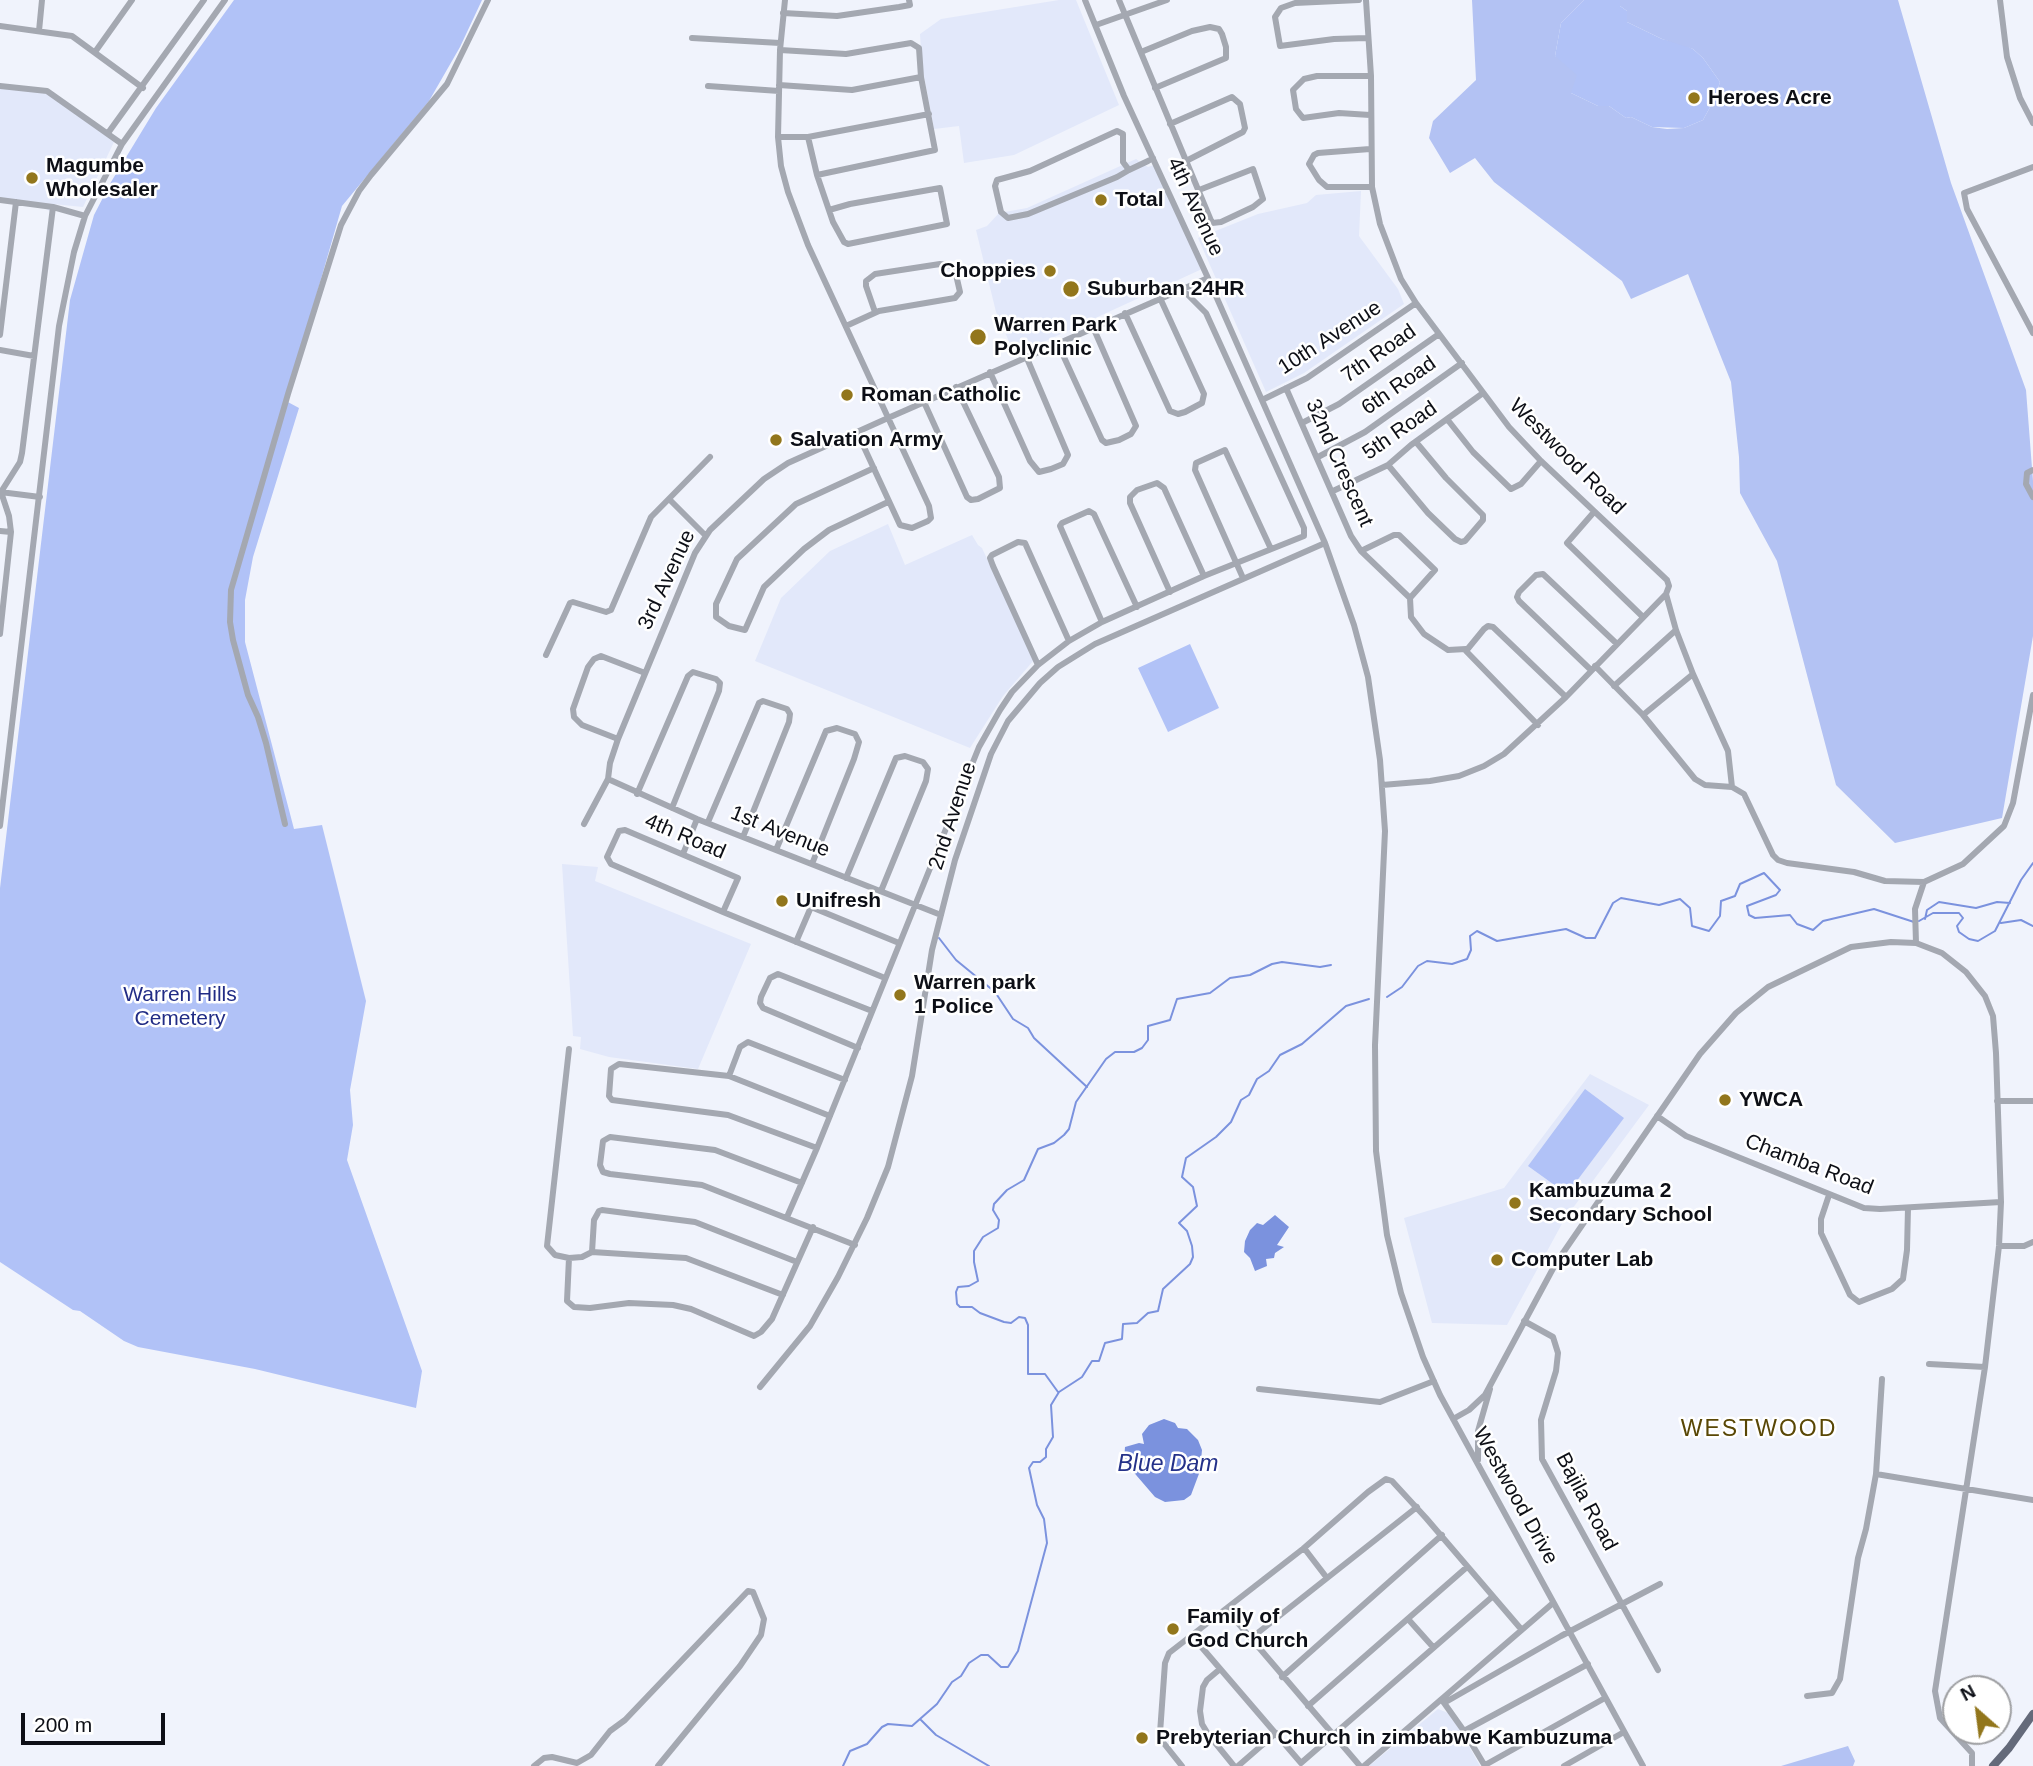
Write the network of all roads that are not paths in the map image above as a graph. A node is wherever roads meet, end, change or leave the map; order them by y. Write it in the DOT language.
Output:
graph roads {
  1 [pos="42,0"];
  2 [pos="132,0"];
  3 [pos="204,0"];
  4 [pos="225,0"];
  5 [pos="488,0"];
  6 [pos="785,0"];
  7 [pos="909,0"];
  8 [pos="1085,0"];
  9 [pos="1119,0"];
  10 [pos="1167,0"];
  11 [pos="1359,0"];
  12 [pos="1366,0"];
  13 [pos="2000,0"];
  14 [pos="783,13"];
  15 [pos="1124,15"];
  16 [pos="1096,25"];
  17 [pos="0,26"];
  18 [pos="39,31"];
  19 [pos="692,38"];
  20 [pos="1367,38"];
  21 [pos="780,46"];
  22 [pos="95,52"];
  23 [pos="1140,52"];
  24 [pos="1370,76"];
  25 [pos="921,77"];
  26 [pos="0,86"];
  27 [pos="708,86"];
  28 [pos="143,88"];
  29 [pos="779,88"];
  30 [pos="1155,88"];
  31 [pos="929,114"];
  32 [pos="1370,115"];
  33 [pos="2033,123"];
  34 [pos="1170,124"];
  35 [pos="108,133"];
  36 [pos="808,137"];
  37 [pos="778,138"];
  38 [pos="122,144"];
  39 [pos="1370,149"];
  40 [pos="1153,158"];
  41 [pos="1186,161"];
  42 [pos="2033,167"];
  43 [pos="1129,170"];
  44 [pos="817,175"];
  45 [pos="1372,187"];
  46 [pos="1199,190"];
  47 [pos="0,200"];
  48 [pos="16,202"];
  49 [pos="53,207"];
  50 [pos="829,210"];
  51 [pos="86,216"];
  52 [pos="0,239"];
  53 [pos="11,240"];
  54 [pos="3,278"];
  55 [pos="1208,278"];
  56 [pos="1182,289"];
  57 [pos="1160,298"];
  58 [pos="1416,303"];
  59 [pos="875,312"];
  60 [pos="1,313"];
  61 [pos="1125,313"];
  62 [pos="846,326"];
  63 [pos="1093,327"];
  64 [pos="1439,334"];
  65 [pos="2033,334"];
  66 [pos="0,335"];
  67 [pos="1057,342"];
  68 [pos="0,350"];
  69 [pos="34,356"];
  70 [pos="1026,356"];
  71 [pos="1462,363"];
  72 [pos="990,372"];
  73 [pos="956,387"];
  74 [pos="1286,388"];
  75 [pos="1483,393"];
  76 [pos="1262,400"];
  77 [pos="923,402"];
  78 [pos="888,418"];
  79 [pos="1447,419"];
  80 [pos="1302,423"];
  81 [pos="857,432"];
  82 [pos="1416,442"];
  83 [pos="710,457"];
  84 [pos="1318,457"];
  85 [pos="1541,461"];
  86 [pos="1388,465"];
  87 [pos="874,468"];
  88 [pos="2033,470"];
  89 [pos="1334,491"];
  90 [pos="0,492"];
  91 [pos="40,497"];
  92 [pos="2033,497"];
  93 [pos="668,499"];
  94 [pos="888,502"];
  95 [pos="1594,512"];
  96 [pos="0,531"];
  97 [pos="11,532"];
  98 [pos="706,536"];
  99 [pos="1304,536"];
  100 [pos="1325,543"];
  101 [pos="1271,549"];
  102 [pos="1311,549"];
  103 [pos="1361,551"];
  104 [pos="1237,564"];
  105 [pos="1204,576"];
  106 [pos="1243,578"];
  107 [pos="1170,592"];
  108 [pos="1666,594"];
  109 [pos="1410,598"];
  110 [pos="1137,607"];
  111 [pos="1643,617"];
  112 [pos="1102,622"];
  113 [pos="1676,630"];
  114 [pos="1087,631"];
  115 [pos="0,634"];
  116 [pos="1069,641"];
  117 [pos="1616,643"];
  118 [pos="1095,644"];
  119 [pos="1466,649"];
  120 [pos="546,655"];
  121 [pos="1038,665"];
  122 [pos="1593,668"];
  123 [pos="645,673"];
  124 [pos="1693,674"];
  125 [pos="1614,686"];
  126 [pos="2033,695"];
  127 [pos="1566,697"];
  128 [pos="1643,715"];
  129 [pos="1538,724"];
  130 [pos="618,740"];
  131 [pos="608,779"];
  132 [pos="1382,785"];
  133 [pos="1732,787"];
  134 [pos="637,794"];
  135 [pos="672,808"];
  136 [pos="955,810"];
  137 [pos="969,815"];
  138 [pos="697,819"];
  139 [pos="708,822"];
  140 [pos="285,824"];
  141 [pos="584,824"];
  142 [pos="0,826"];
  143 [pos="743,837"];
  144 [pos="776,850"];
  145 [pos="683,854"];
  146 [pos="812,864"];
  147 [pos="846,878"];
  148 [pos="1924,882"];
  149 [pos="881,891"];
  150 [pos="915,906"];
  151 [pos="723,912"];
  152 [pos="941,915"];
  153 [pos="796,942"];
  154 [pos="899,943"];
  155 [pos="1916,943"];
  156 [pos="885,978"];
  157 [pos="872,1011"];
  158 [pos="858,1048"];
  159 [pos="569,1049"];
  160 [pos="729,1076"];
  161 [pos="845,1080"];
  162 [pos="1997,1101"];
  163 [pos="2033,1101"];
  164 [pos="830,1116"];
  165 [pos="1657,1116"];
  166 [pos="817,1148"];
  167 [pos="802,1183"];
  168 [pos="1829,1195"];
  169 [pos="2001,1202"];
  170 [pos="1908,1208"];
  171 [pos="786,1217"];
  172 [pos="813,1227"];
  173 [pos="2033,1242"];
  174 [pos="855,1245"];
  175 [pos="1999,1246"];
  176 [pos="593,1252"];
  177 [pos="569,1258"];
  178 [pos="797,1262"];
  179 [pos="783,1295"];
  180 [pos="1524,1321"];
  181 [pos="1929,1364"];
  182 [pos="1985,1367"];
  183 [pos="1882,1378"];
  184 [pos="1434,1381"];
  185 [pos="760,1387"];
  186 [pos="1490,1387"];
  187 [pos="1259,1390"];
  188 [pos="1453,1419"];
  189 [pos="1479,1464"];
  190 [pos="1876,1474"];
  191 [pos="1967,1489"];
  192 [pos="2033,1500"];
  193 [pos="1417,1507"];
  194 [pos="1442,1535"];
  195 [pos="1304,1548"];
  196 [pos="1468,1567"];
  197 [pos="1327,1578"];
  198 [pos="1660,1584"];
  199 [pos="1492,1597"];
  200 [pos="1553,1603"];
  201 [pos="1622,1604"];
  202 [pos="1226,1609"];
  203 [pos="1408,1619"];
  204 [pos="1521,1629"];
  205 [pos="1569,1631"];
  206 [pos="1192,1636"];
  207 [pos="1250,1639"];
  208 [pos="1433,1647"];
  209 [pos="1587,1664"];
  210 [pos="1220,1669"];
  211 [pos="1658,1671"];
  212 [pos="1282,1676"];
  213 [pos="1808,1696"];
  214 [pos="1605,1698"];
  215 [pos="1442,1701"];
  216 [pos="1308,1706"];
  217 [pos="2033,1714"];
  218 [pos="1464,1731"];
  219 [pos="1624,1732"];
  220 [pos="1276,1733"];
  221 [pos="1334,1735"];
  222 [pos="1299,1765"];
  223 [pos="534,1766"];
  224 [pos="658,1766"];
  225 [pos="1182,1766"];
  226 [pos="1236,1766"];
  227 [pos="1362,1766"];
  228 [pos="1485,1766"];
  229 [pos="1564,1766"];
  230 [pos="1643,1766"];
  231 [pos="1972,1766"];
  232 [pos="1993,1766"];
  1 -- 18 [label="street"];
  2 -- 22 [label="street"];
  3 -- 28 [label="street"];
  4 -- 38 [label="street"];
  5 -- 140 [label="street"];
  6 -- 14 [label="street"];
  7 -- 14 [label="street"];
  8 -- 16 [label="street, 4th Avenue"];
  9 -- 15 [label="street"];
  10 -- 15 [label="street"];
  11 -- 20 [label="street"];
  12 -- 20 [label="street, Westwood Road"];
  13 -- 33 [label="street"];
  14 -- 21 [label="street"];
  15 -- 16 [label="street"];
  15 -- 23 [label="street"];
  16 -- 40 [label="street, 4th Avenue"];
  17 -- 18 [label="street"];
  18 -- 22 [label="street"];
  19 -- 21 [label="street"];
  20 -- 24 [label="street, Westwood Road"];
  21 -- 25 [label="street"];
  21 -- 29 [label="street"];
  22 -- 28 [label="street"];
  23 -- 30 [label="street"];
  23 -- 30 [label="street"];
  24 -- 32 [label="street, Westwood Road"];
  24 -- 32 [label="street"];
  25 -- 29 [label="street"];
  25 -- 31 [label="street"];
  26 -- 35 [label="street"];
  27 -- 29 [label="street"];
  28 -- 35 [label="street"];
  29 -- 37 [label="street"];
  30 -- 34 [label="street"];
  31 -- 36 [label="street"];
  31 -- 44 [label="street"];
  32 -- 39 [label="street, Westwood Road"];
  34 -- 41 [label="street"];
  34 -- 41 [label="street"];
  35 -- 38 [label="street"];
  36 -- 37 [label="street"];
  36 -- 44 [label="street"];
  37 -- 62 [label="street"];
  38 -- 51 [label="street"];
  39 -- 45 [label="street, Westwood Road"];
  39 -- 45 [label="street"];
  40 -- 43 [label="street"];
  40 -- 55 [label="street, 4th Avenue"];
  41 -- 46 [label="street"];
  42 -- 65 [label="street"];
  43 -- 43 [label="street"];
  44 -- 50 [label="street"];
  45 -- 58 [label="street, Westwood Road"];
  46 -- 46 [label="street"];
  47 -- 48 [label="street"];
  48 -- 49 [label="street"];
  48 -- 53 [label="street"];
  49 -- 51 [label="street"];
  49 -- 69 [label="street"];
  50 -- 50 [label="street"];
  51 -- 91 [label="street"];
  52 -- 53 [label="street"];
  53 -- 54 [label="street"];
  54 -- 60 [label="street"];
  55 -- 56 [label="street, 3rd Avenue"];
  55 -- 76 [label="street, 4th Avenue"];
  56 -- 57 [label="street, 3rd Avenue"];
  56 -- 99 [label="street"];
  57 -- 61 [label="street, 3rd Avenue"];
  57 -- 61 [label="street"];
  58 -- 64 [label="street, Westwood Road"];
  58 -- 74 [label="street, 10th Avenue"];
  59 -- 59 [label="street"];
  59 -- 62 [label="street"];
  60 -- 66 [label="street"];
  61 -- 63 [label="street, 3rd Avenue"];
  62 -- 78 [label="street"];
  63 -- 67 [label="street, 3rd Avenue"];
  63 -- 67 [label="street"];
  64 -- 71 [label="street, Westwood Road"];
  64 -- 80 [label="street, 7th Road"];
  67 -- 70 [label="street, 3rd Avenue"];
  68 -- 69 [label="street"];
  69 -- 90 [label="street"];
  70 -- 72 [label="street, 3rd Avenue"];
  70 -- 72 [label="street"];
  71 -- 75 [label="street, Westwood Road"];
  71 -- 84 [label="street, 6th Road"];
  72 -- 73 [label="street, 3rd Avenue"];
  73 -- 77 [label="street, 3rd Avenue"];
  73 -- 77 [label="street"];
  74 -- 76 [label="street, 10th Avenue"];
  74 -- 80 [label="street, 32nd Crescent"];
  75 -- 79 [label="street, 5th Road"];
  75 -- 85 [label="street, Westwood Road"];
  76 -- 100 [label="street, 4th Avenue"];
  77 -- 78 [label="street, 3rd Avenue"];
  78 -- 81 [label="street, 3rd Avenue"];
  78 -- 94 [label="street"];
  79 -- 82 [label="street, 5th Road"];
  79 -- 85 [label="street"];
  80 -- 84 [label="street, 32nd Crescent"];
  81 -- 87 [label="street"];
  81 -- 98 [label="street, 3rd Avenue"];
  82 -- 86 [label="street, 5th Road"];
  82 -- 86 [label="street"];
  83 -- 93 [label="street"];
  84 -- 89 [label="street, 32nd Crescent"];
  85 -- 95 [label="street, Westwood Road"];
  86 -- 89 [label="street, 5th Road"];
  87 -- 94 [label="street"];
  87 -- 94 [label="street"];
  88 -- 92 [label="street"];
  89 -- 103 [label="street, 32nd Crescent"];
  90 -- 91 [label="street"];
  90 -- 97 [label="street"];
  91 -- 142 [label="street"];
  93 -- 98 [label="street"];
  93 -- 120 [label="street"];
  95 -- 108 [label="street, Westwood Road"];
  95 -- 111 [label="street"];
  96 -- 97 [label="street"];
  97 -- 115 [label="street"];
  98 -- 123 [label="street, 3rd Avenue"];
  99 -- 101 [label="street"];
  99 -- 102 [label="street"];
  100 -- 102 [label="street, 2nd Avenue"];
  100 -- 132 [label="street, 4th Avenue"];
  101 -- 104 [label="street"];
  101 -- 104 [label="street"];
  102 -- 106 [label="street, 2nd Avenue"];
  103 -- 109 [label="street, 32nd Crescent"];
  103 -- 109 [label="street, 32nd Crescent"];
  104 -- 105 [label="street"];
  104 -- 106 [label="street"];
  105 -- 107 [label="street"];
  105 -- 107 [label="street"];
  106 -- 118 [label="street, 2nd Avenue"];
  107 -- 110 [label="street"];
  108 -- 111 [label="street"];
  108 -- 113 [label="street"];
  109 -- 119 [label="street"];
  110 -- 112 [label="street"];
  110 -- 112 [label="street"];
  111 -- 117 [label="street"];
  112 -- 114 [label="street"];
  113 -- 124 [label="street"];
  113 -- 125 [label="street"];
  114 -- 116 [label="street"];
  114 -- 118 [label="street"];
  116 -- 121 [label="street"];
  116 -- 121 [label="street"];
  117 -- 122 [label="street"];
  117 -- 122 [label="street"];
  118 -- 137 [label="street, 2nd Avenue"];
  119 -- 127 [label="street"];
  119 -- 129 [label="street"];
  121 -- 136 [label="street"];
  122 -- 125 [label="street"];
  122 -- 127 [label="street"];
  123 -- 130 [label="street, 3rd Avenue"];
  123 -- 130 [label="street"];
  124 -- 128 [label="street"];
  124 -- 133 [label="street"];
  125 -- 128 [label="street"];
  126 -- 148 [label="street"];
  127 -- 129 [label="street"];
  128 -- 133 [label="street"];
  129 -- 132 [label="street"];
  130 -- 131 [label="street, 3rd Avenue"];
  131 -- 134 [label="street, 1st Avenue"];
  131 -- 141 [label="street, 3rd Avenue"];
  132 -- 184 [label="street, 4th Avenue"];
  133 -- 148 [label="street"];
  134 -- 135 [label="street, 1st Avenue"];
  134 -- 135 [label="street"];
  135 -- 138 [label="street, 1st Avenue"];
  136 -- 137 [label="street"];
  136 -- 150 [label="street"];
  137 -- 152 [label="street, 2nd Avenue"];
  138 -- 139 [label="street, 1st Avenue"];
  138 -- 145 [label="street"];
  139 -- 143 [label="street, 1st Avenue"];
  139 -- 143 [label="street"];
  143 -- 144 [label="street, 1st Avenue"];
  144 -- 146 [label="street, 1st Avenue"];
  144 -- 146 [label="street"];
  145 -- 151 [label="street, 4th Road"];
  145 -- 151 [label="street, 4th Road"];
  146 -- 147 [label="street, 1st Avenue"];
  147 -- 149 [label="street, 1st Avenue"];
  147 -- 149 [label="street"];
  148 -- 155 [label="street"];
  149 -- 150 [label="street, 1st Avenue"];
  150 -- 152 [label="street, 1st Avenue"];
  150 -- 154 [label="street"];
  151 -- 153 [label="street"];
  152 -- 174 [label="street, 2nd Avenue"];
  153 -- 154 [label="street"];
  153 -- 156 [label="street"];
  154 -- 156 [label="street"];
  155 -- 162 [label="street"];
  155 -- 165 [label="street, Westwood Drive"];
  156 -- 157 [label="street"];
  157 -- 158 [label="street"];
  157 -- 158 [label="street"];
  158 -- 161 [label="street"];
  159 -- 177 [label="street"];
  160 -- 161 [label="street"];
  160 -- 164 [label="street"];
  160 -- 166 [label="street"];
  161 -- 164 [label="street"];
  162 -- 163 [label="street"];
  162 -- 169 [label="street"];
  164 -- 166 [label="street"];
  165 -- 168 [label="street, Chamba Road"];
  165 -- 180 [label="street, Westwood Drive"];
  166 -- 167 [label="street"];
  167 -- 171 [label="street"];
  167 -- 171 [label="street"];
  168 -- 170 [label="street, Chamba Road"];
  168 -- 170 [label="street"];
  169 -- 170 [label="street, Chamba Road"];
  169 -- 175 [label="street"];
  171 -- 172 [label="street"];
  172 -- 174 [label="street"];
  172 -- 178 [label="street"];
  173 -- 175 [label="street"];
  174 -- 185 [label="street, 2nd Avenue"];
  175 -- 182 [label="street"];
  176 -- 177 [label="street"];
  176 -- 178 [label="street"];
  176 -- 179 [label="street"];
  177 -- 179 [label="street"];
  178 -- 179 [label="street"];
  180 -- 186 [label="street, Westwood Drive"];
  180 -- 201 [label="street, Bajila Road"];
  181 -- 182 [label="street"];
  182 -- 191 [label="street"];
  183 -- 190 [label="street"];
  184 -- 187 [label="street"];
  184 -- 188 [label="street, 4th Avenue"];
  186 -- 188 [label="street, Westwood Drive"];
  186 -- 189 [label="street"];
  188 -- 189 [label="street, Westwood Drive"];
  189 -- 200 [label="street, Westwood Drive"];
  190 -- 191 [label="street"];
  190 -- 213 [label="street"];
  191 -- 192 [label="street"];
  191 -- 231 [label="street"];
  193 -- 194 [label="street"];
  193 -- 195 [label="street"];
  193 -- 197 [label="street"];
  194 -- 196 [label="street"];
  194 -- 212 [label="street"];
  195 -- 197 [label="street"];
  195 -- 202 [label="street"];
  196 -- 199 [label="street"];
  196 -- 203 [label="street"];
  197 -- 207 [label="street"];
  198 -- 201 [label="street"];
  199 -- 204 [label="street"];
  199 -- 208 [label="street"];
  200 -- 204 [label="street"];
  200 -- 205 [label="street, Westwood Drive"];
  201 -- 205 [label="street"];
  201 -- 211 [label="street, Bajila Road"];
  202 -- 206 [label="street"];
  202 -- 207 [label="street"];
  203 -- 208 [label="street"];
  203 -- 216 [label="street"];
  204 -- 215 [label="street"];
  205 -- 209 [label="street, Westwood Drive"];
  205 -- 215 [label="street"];
  206 -- 210 [label="street"];
  206 -- 225 [label="street"];
  207 -- 212 [label="street"];
  208 -- 221 [label="street"];
  209 -- 214 [label="street, Westwood Drive"];
  209 -- 218 [label="street"];
  210 -- 220 [label="street"];
  210 -- 226 [label="street"];
  212 -- 216 [label="street"];
  214 -- 219 [label="street, Westwood Drive"];
  214 -- 228 [label="street"];
  215 -- 218 [label="street"];
  215 -- 227 [label="street"];
  216 -- 221 [label="street"];
  217 -- 232 [label="main road"];
  218 -- 228 [label="street"];
  219 -- 229 [label="street"];
  219 -- 230 [label="street, Westwood Drive"];
  220 -- 222 [label="street"];
  220 -- 226 [label="street"];
  221 -- 222 [label="street"];
  221 -- 227 [label="street"];
  223 -- 224 [label="street"];
}
